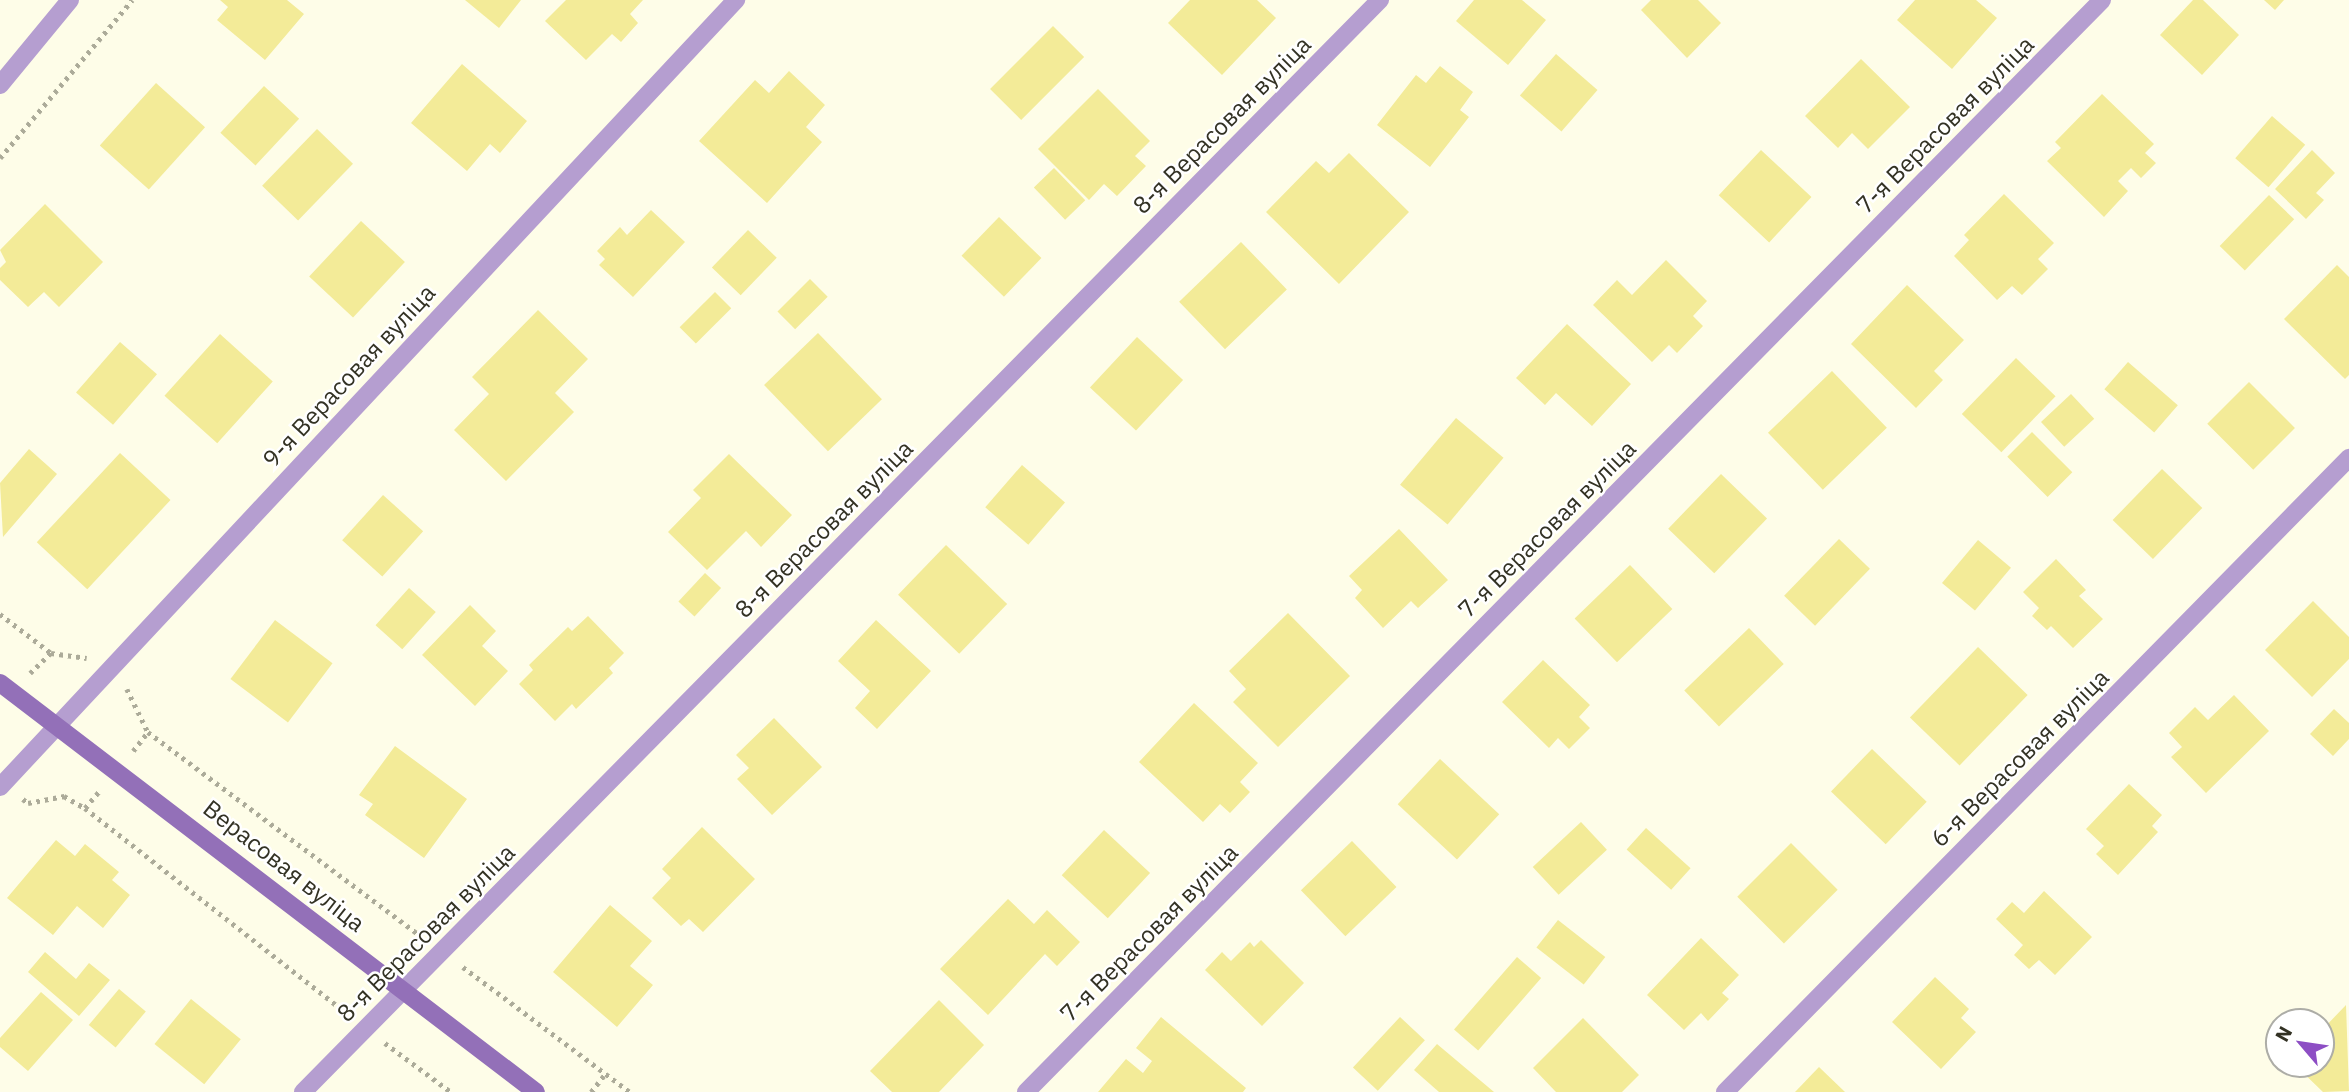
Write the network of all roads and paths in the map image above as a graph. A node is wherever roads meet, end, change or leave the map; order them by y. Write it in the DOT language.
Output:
graph roads {
  1 [pos="70,0"];
  2 [pos="132,0"];
  3 [pos="736,0"];
  4 [pos="1380,0"];
  5 [pos="2102,0"];
  6 [pos="0,85"];
  7 [pos="0,158"];
  8 [pos="2349,458"];
  9 [pos="0,614"];
  10 [pos="106,671"];
  11 [pos="0,683"];
  12 [pos="57,725"];
  13 [pos="2,784"];
  14 [pos="442,952"];
  15 [pos="403,989"];
  16 [pos="367,1029"];
  17 [pos="606,1073"];
  18 [pos="303,1092"];
  19 [pos="452,1092"];
  20 [pos="536,1092"];
  21 [pos="591,1092"];
  22 [pos="630,1092"];
  23 [pos="1026,1092"];
  24 [pos="1725,1092"];
  1 -- 6 [label="street"];
  2 -- 7 [label="path"];
  3 -- 10 [label="street, 9-я Верасовая вуліца"];
  4 -- 14 [label="street, 8-я Верасовая вуліца"];
  5 -- 23 [label="street, 7-я Верасовая вуліца"];
  8 -- 24 [label="street, 6-я Верасовая вуліца"];
  9 -- 10 [label="path"];
  10 -- 12 [label="street, 9-я Верасовая вуліца"];
  10 -- 14 [label="path"];
  11 -- 12 [label="street, Верасовая вуліца"];
  12 -- 13 [label="street, 9-я Верасовая вуліца"];
  12 -- 15 [label="street, Верасовая вуліца"];
  13 -- 16 [label="path"];
  14 -- 15 [label="street, 8-я Верасовая вуліца"];
  14 -- 17 [label="path"];
  15 -- 16 [label="street, 8-я Верасовая вуліца"];
  15 -- 20 [label="street, Верасовая вуліца"];
  16 -- 18 [label="street, 8-я Верасовая вуліца"];
  16 -- 19 [label="path"];
  17 -- 21 [label="path"];
  17 -- 22 [label="path"];
}
